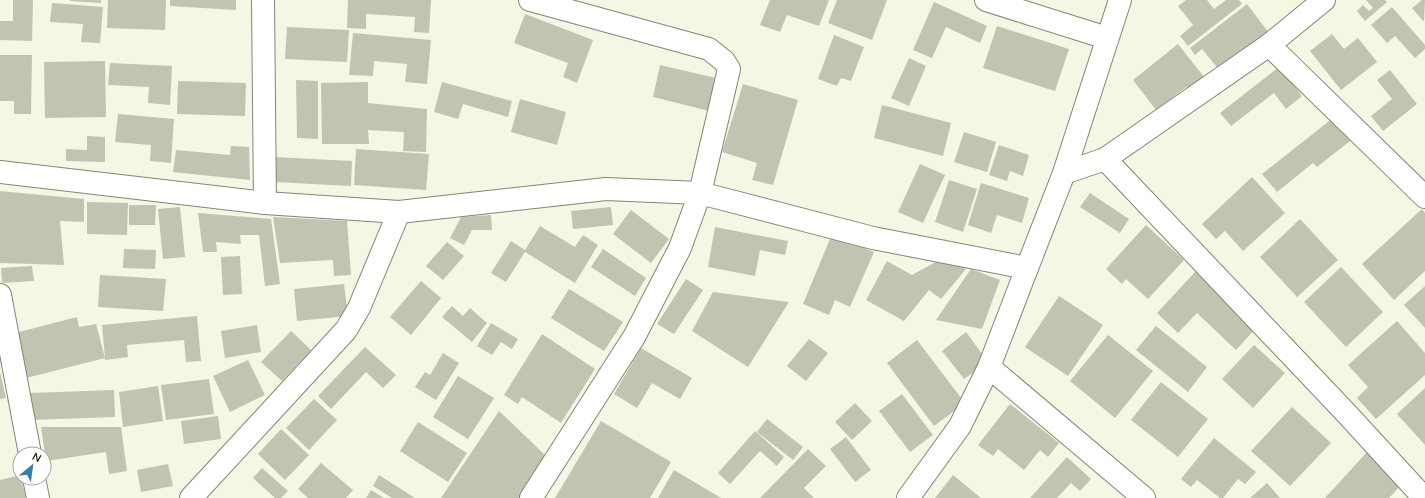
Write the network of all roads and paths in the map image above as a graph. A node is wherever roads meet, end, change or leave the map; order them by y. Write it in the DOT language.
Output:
graph roads {
  1 [pos="263,0"];
  2 [pos="530,0"];
  3 [pos="986,0"];
  4 [pos="1120,0"];
  5 [pos="1324,0"];
  6 [pos="1107,38"];
  7 [pos="1269,45"];
  8 [pos="1105,159"];
  9 [pos="0,172"];
  10 [pos="1064,173"];
  11 [pos="700,193"];
  12 [pos="1425,197"];
  13 [pos="265,203"];
  14 [pos="399,212"];
  15 [pos="1026,268"];
  16 [pos="0,295"];
  17 [pos="989,367"];
  18 [pos="28,446"];
  19 [pos="36,486"];
  20 [pos="38,498"];
  21 [pos="191,498"];
  22 [pos="531,498"];
  23 [pos="908,498"];
  24 [pos="1144,498"];
  25 [pos="1424,498"];
  1 -- 13 [label="street"];
  2 -- 11 [label="street"];
  3 -- 6 [label="street"];
  4 -- 6 [label="street"];
  5 -- 7 [label="street"];
  6 -- 10 [label="street"];
  7 -- 8 [label="street"];
  7 -- 12 [label="street"];
  8 -- 10 [label="street"];
  8 -- 25 [label="street"];
  9 -- 13 [label="street"];
  10 -- 15 [label="street"];
  11 -- 14 [label="street"];
  11 -- 15 [label="street"];
  11 -- 22 [label="street"];
  13 -- 14 [label="street"];
  14 -- 21 [label="street"];
  15 -- 17 [label="street"];
  16 -- 18 [label="street"];
  17 -- 23 [label="street"];
  17 -- 24 [label="street"];
  19 -- 20 [label="street"];
}
